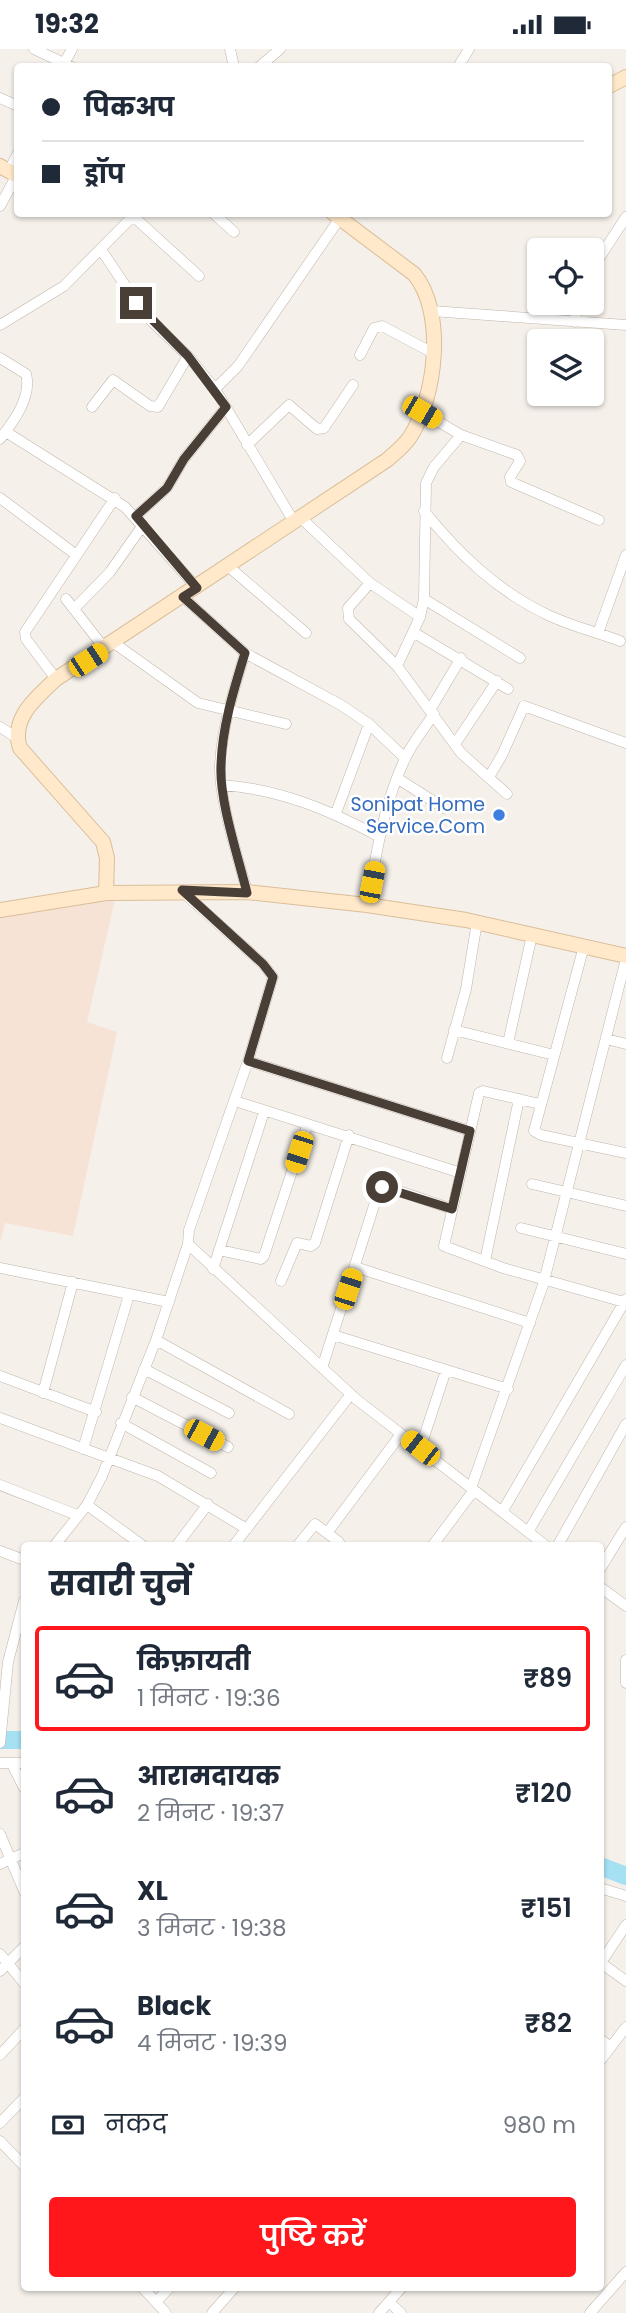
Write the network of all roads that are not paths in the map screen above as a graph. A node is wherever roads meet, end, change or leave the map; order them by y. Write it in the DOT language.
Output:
graph roads {
  1 [pos="34,49"];
  2 [pos="280,49"];
  3 [pos="62,63"];
  4 [pos="264,63"];
  5 [pos="11,172"];
  6 [pos="0,206"];
  7 [pos="133,217"];
  8 [pos="137,217"];
  9 [pos="217,217"];
  10 [pos="340,217"];
  11 [pos="343,217"];
  12 [pos="626,217"];
  13 [pos="234,232"];
  14 [pos="102,251"];
  15 [pos="604,251"];
  16 [pos="199,276"];
  17 [pos="432,311"];
  18 [pos="576,315"];
  19 [pos="575,321"];
  20 [pos="0,325"];
  21 [pos="626,325"];
  22 [pos="433,353"];
  23 [pos="360,355"];
  24 [pos="188,356"];
  25 [pos="0,358"];
  26 [pos="353,385"];
  27 [pos="215,389"];
  28 [pos="226,407"];
  29 [pos="92,408"];
  30 [pos="422,412"];
  31 [pos="461,435"];
  32 [pos="3,436"];
  33 [pos="247,445"];
  34 [pos="0,498"];
  35 [pos="115,498"];
  36 [pos="424,511"];
  37 [pos="140,520"];
  38 [pos="298,520"];
  39 [pos="599,520"];
  40 [pos="75,554"];
  41 [pos="626,555"];
  42 [pos="229,567"];
  43 [pos="370,583"];
  44 [pos="197,588"];
  45 [pos="183,597"];
  46 [pos="66,599"];
  47 [pos="425,599"];
  48 [pos="74,609"];
  49 [pos="420,617"];
  50 [pos="413,632"];
  51 [pos="306,633"];
  52 [pos="598,633"];
  53 [pos="620,641"];
  54 [pos="109,646"];
  55 [pos="245,653"];
  56 [pos="461,658"];
  57 [pos="520,658"];
  58 [pos="397,666"];
  59 [pos="57,679"];
  60 [pos="497,681"];
  61 [pos="508,689"];
  62 [pos="228,711"];
  63 [pos="432,712"];
  64 [pos="369,724"];
  65 [pos="286,725"];
  66 [pos="0,727"];
  67 [pos="17,738"];
  68 [pos="626,743"];
  69 [pos="455,744"];
  70 [pos="405,758"];
  71 [pos="489,777"];
  72 [pos="397,778"];
  73 [pos="222,785"];
  74 [pos="507,794"];
  75 [pos="444,808"];
  76 [pos="336,813"];
  77 [pos="380,837"];
  78 [pos="182,890"];
  79 [pos="106,893"];
  80 [pos="247,893"];
  81 [pos="367,905"];
  82 [pos="0,910"];
  83 [pos="477,922"];
  84 [pos="532,935"];
  85 [pos="584,946"];
  86 [pos="626,958"];
  87 [pos="454,1030"];
  88 [pos="606,1039"];
  89 [pos="508,1043"];
  90 [pos="626,1044"];
  91 [pos="554,1055"];
  92 [pos="447,1059"];
  93 [pos="248,1061"];
  94 [pos="519,1099"];
  95 [pos="235,1101"];
  96 [pos="540,1104"];
  97 [pos="264,1112"];
  98 [pos="307,1126"];
  99 [pos="470,1131"];
  100 [pos="349,1135"];
  101 [pos="579,1143"];
  102 [pos="626,1153"];
  103 [pos="461,1173"];
  104 [pos="531,1184"];
  105 [pos="567,1191"];
  106 [pos="626,1206"];
  107 [pos="452,1209"];
  108 [pos="522,1228"];
  109 [pos="555,1237"];
  110 [pos="188,1244"];
  111 [pos="219,1250"];
  112 [pos="626,1254"];
  113 [pos="485,1261"];
  114 [pos="355,1266"];
  115 [pos="0,1268"];
  116 [pos="213,1269"];
  117 [pos="544,1279"];
  118 [pos="281,1281"];
  119 [pos="73,1282"];
  120 [pos="129,1295"];
  121 [pos="625,1300"];
  122 [pos="169,1302"];
  123 [pos="530,1323"];
  124 [pos="333,1335"];
  125 [pos="156,1340"];
  126 [pos="626,1365"];
  127 [pos="322,1368"];
  128 [pos="144,1369"];
  129 [pos="446,1370"];
  130 [pos="0,1376"];
  131 [pos="508,1389"];
  132 [pos="43,1393"];
  133 [pos="351,1394"];
  134 [pos="132,1397"];
  135 [pos="96,1412"];
  136 [pos="229,1413"];
  137 [pos="289,1414"];
  138 [pos="0,1418"];
  139 [pos="121,1423"];
  140 [pos="626,1424"];
  141 [pos="401,1434"];
  142 [pos="228,1447"];
  143 [pos="420,1448"];
  144 [pos="83,1449"];
  145 [pos="109,1458"];
  146 [pos="211,1472"];
  147 [pos="0,1485"];
  148 [pos="472,1489"];
  149 [pos="208,1504"];
  150 [pos="87,1505"];
  151 [pos="502,1512"];
  152 [pos="77,1515"];
  153 [pos="626,1527"];
  154 [pos="247,1529"];
  155 [pos="528,1532"];
  156 [pos="327,1533"];
  157 [pos="57,1542"];
  158 [pos="130,1542"];
  159 [pos="179,1542"];
  160 [pos="236,1542"];
  161 [pos="300,1542"];
  162 [pos="339,1542"];
  163 [pos="435,1542"];
  164 [pos="541,1542"];
  165 [pos="560,1542"];
  166 [pos="0,1551"];
  167 [pos="21,1559"];
  168 [pos="604,1563"];
  169 [pos="604,1590"];
  170 [pos="626,1606"];
  171 [pos="21,1612"];
  172 [pos="626,1660"];
  173 [pos="626,1683"];
  174 [pos="1,1738"];
  175 [pos="0,1763"];
  176 [pos="21,1763"];
  177 [pos="12,1764"];
  178 [pos="21,1782"];
  179 [pos="0,1835"];
  180 [pos="21,1854"];
  181 [pos="5,1862"];
  182 [pos="21,1886"];
  183 [pos="604,1889"];
  184 [pos="626,1896"];
  185 [pos="626,1925"];
  186 [pos="21,1950"];
  187 [pos="0,1954"];
  188 [pos="604,1959"];
  189 [pos="604,1966"];
  190 [pos="4,1968"];
  191 [pos="21,1981"];
  192 [pos="626,1982"];
  193 [pos="626,2027"];
  194 [pos="21,2032"];
  195 [pos="604,2042"];
  196 [pos="611,2047"];
  197 [pos="0,2055"];
  198 [pos="604,2056"];
  199 [pos="21,2101"];
  200 [pos="2,2118"];
  201 [pos="0,2141"];
  202 [pos="21,2163"];
  203 [pos="626,2272"];
  204 [pos="146,2291"];
  205 [pos="166,2291"];
  206 [pos="231,2291"];
  207 [pos="399,2291"];
  208 [pos="156,2302"];
  209 [pos="389,2302"];
  210 [pos="166,2313"];
  211 [pos="212,2313"];
  212 [pos="379,2313"];
  213 [pos="401,2313"];
  214 [pos="590,2313"];
  1 -- 3 [label="street"];
  2 -- 4 [label="street"];
  5 -- 6 [label="street"];
  7 -- 14 [label="street"];
  8 -- 16 [label="street"];
  9 -- 13 [label="street"];
  10 -- 27 [label="street"];
  11 -- 17 [label="street"];
  12 -- 15 [label="street"];
  14 -- 20 [label="street"];
  14 -- 24 [label="street"];
  17 -- 19 [label="street"];
  17 -- 22 [label="street"];
  18 -- 19 [label="street"];
  19 -- 21 [label="street"];
  22 -- 23 [label="street"];
  22 -- 30 [label="street"];
  24 -- 27 [label="street"];
  24 -- 29 [label="street"];
  25 -- 32 [label="street"];
  26 -- 33 [label="street"];
  27 -- 28 [label="street"];
  28 -- 33 [label="street"];
  28 -- 37 [label="street"];
  30 -- 31 [label="street"];
  30 -- 38 [label="street"];
  31 -- 36 [label="street"];
  31 -- 39 [label="street"];
  32 -- 35 [label="street"];
  33 -- 38 [label="street"];
  34 -- 40 [label="street"];
  35 -- 37 [label="street"];
  35 -- 40 [label="street"];
  36 -- 47 [label="street"];
  36 -- 52 [label="street"];
  37 -- 44 [label="street"];
  37 -- 48 [label="street"];
  38 -- 42 [label="street"];
  38 -- 43 [label="street"];
  40 -- 59 [label="street"];
  41 -- 52 [label="street"];
  42 -- 44 [label="street"];
  42 -- 51 [label="street"];
  43 -- 49 [label="street"];
  43 -- 58 [label="street"];
  44 -- 45 [label="street"];
  45 -- 54 [label="street"];
  45 -- 55 [label="street"];
  46 -- 48 [label="street"];
  47 -- 49 [label="street"];
  47 -- 57 [label="street"];
  48 -- 54 [label="street"];
  49 -- 50 [label="street"];
  50 -- 56 [label="street"];
  50 -- 58 [label="street"];
  52 -- 53 [label="street"];
  54 -- 59 [label="street"];
  54 -- 62 [label="street"];
  55 -- 62 [label="street"];
  55 -- 64 [label="street"];
  56 -- 60 [label="street"];
  56 -- 63 [label="street"];
  58 -- 63 [label="street"];
  59 -- 67 [label="street"];
  60 -- 61 [label="street"];
  60 -- 69 [label="street"];
  62 -- 65 [label="street"];
  62 -- 73 [label="street"];
  63 -- 69 [label="street"];
  63 -- 70 [label="street"];
  64 -- 70 [label="street"];
  64 -- 76 [label="street"];
  66 -- 67 [label="street"];
  67 -- 79 [label="street"];
  68 -- 71 [label="street"];
  69 -- 71 [label="street"];
  70 -- 72 [label="street"];
  71 -- 74 [label="street"];
  72 -- 75 [label="street"];
  72 -- 77 [label="street"];
  73 -- 76 [label="street"];
  73 -- 80 [label="street"];
  76 -- 77 [label="street"];
  77 -- 81 [label="street"];
  78 -- 79 [label="street"];
  78 -- 80 [label="street"];
  78 -- 93 [label="street"];
  79 -- 82 [label="street"];
  80 -- 81 [label="street"];
  81 -- 83 [label="street"];
  83 -- 84 [label="street"];
  83 -- 87 [label="street"];
  84 -- 85 [label="street"];
  84 -- 89 [label="street"];
  85 -- 86 [label="street"];
  85 -- 91 [label="street"];
  86 -- 88 [label="street"];
  87 -- 89 [label="street"];
  87 -- 92 [label="street"];
  88 -- 90 [label="street"];
  88 -- 101 [label="street"];
  89 -- 91 [label="street"];
  91 -- 96 [label="street"];
  93 -- 95 [label="street"];
  93 -- 99 [label="street"];
  94 -- 96 [label="street"];
  94 -- 99 [label="street"];
  94 -- 113 [label="street"];
  95 -- 97 [label="street"];
  95 -- 110 [label="street"];
  96 -- 101 [label="street"];
  97 -- 98 [label="street"];
  97 -- 111 [label="street"];
  98 -- 100 [label="street"];
  98 -- 111 [label="street"];
  99 -- 103 [label="street"];
  100 -- 103 [label="street"];
  100 -- 118 [label="street"];
  101 -- 102 [label="street"];
  101 -- 105 [label="street"];
  103 -- 107 [label="street"];
  104 -- 105 [label="street"];
  105 -- 106 [label="street"];
  105 -- 109 [label="street"];
  107 -- 113 [label="street"];
  107 -- 114 [label="street"];
  108 -- 109 [label="street"];
  109 -- 112 [label="street"];
  109 -- 117 [label="street"];
  110 -- 116 [label="street"];
  110 -- 122 [label="street"];
  111 -- 116 [label="street"];
  113 -- 117 [label="street"];
  114 -- 123 [label="street"];
  114 -- 124 [label="street"];
  115 -- 119 [label="street"];
  116 -- 127 [label="street"];
  117 -- 121 [label="street"];
  117 -- 123 [label="street"];
  119 -- 120 [label="street"];
  119 -- 132 [label="street"];
  120 -- 122 [label="street"];
  120 -- 135 [label="street"];
  121 -- 151 [label="street"];
  122 -- 125 [label="street"];
  123 -- 131 [label="street"];
  124 -- 127 [label="street"];
  124 -- 129 [label="street"];
  125 -- 128 [label="street"];
  125 -- 137 [label="street"];
  126 -- 155 [label="street"];
  127 -- 133 [label="street"];
  128 -- 134 [label="street"];
  128 -- 136 [label="street"];
  129 -- 131 [label="street"];
  129 -- 143 [label="street"];
  130 -- 132 [label="street"];
  131 -- 148 [label="street"];
  132 -- 135 [label="street"];
  133 -- 141 [label="street"];
  133 -- 154 [label="street"];
  134 -- 139 [label="street"];
  134 -- 142 [label="street"];
  135 -- 144 [label="street"];
  138 -- 144 [label="street"];
  139 -- 145 [label="street"];
  139 -- 146 [label="street"];
  140 -- 165 [label="street"];
  141 -- 143 [label="street"];
  141 -- 156 [label="street"];
  143 -- 148 [label="street"];
  144 -- 145 [label="street"];
  145 -- 149 [label="street"];
  145 -- 150 [label="street"];
  147 -- 152 [label="street"];
  148 -- 151 [label="street"];
  148 -- 163 [label="street"];
  149 -- 154 [label="street"];
  149 -- 159 [label="street"];
  150 -- 152 [label="street"];
  150 -- 158 [label="street"];
  151 -- 155 [label="street"];
  152 -- 157 [label="street"];
  153 -- 168 [label="street"];
  154 -- 160 [label="street"];
  155 -- 164 [label="street"];
  156 -- 161 [label="street"];
  156 -- 162 [label="street"];
  166 -- 167 [label="street"];
  169 -- 170 [label="street"];
  171 -- 174 [label="street"];
  172 -- 173 [label="street"];
  175 -- 177 [label="street"];
  176 -- 177 [label="street"];
  177 -- 178 [label="street"];
  179 -- 181 [label="street"];
  180 -- 181 [label="street"];
  181 -- 182 [label="street"];
  183 -- 184 [label="street"];
  185 -- 188 [label="street"];
  186 -- 190 [label="street"];
  187 -- 190 [label="street"];
  189 -- 192 [label="street"];
  190 -- 191 [label="street"];
  193 -- 196 [label="street"];
  194 -- 197 [label="street"];
  195 -- 196 [label="street"];
  196 -- 198 [label="street"];
  199 -- 200 [label="street"];
  201 -- 202 [label="street"];
  203 -- 214 [label="street"];
  204 -- 208 [label="street"];
  205 -- 208 [label="street"];
  206 -- 211 [label="street"];
  207 -- 209 [label="street"];
  208 -- 210 [label="street"];
  209 -- 212 [label="street"];
  209 -- 213 [label="street"];
}
